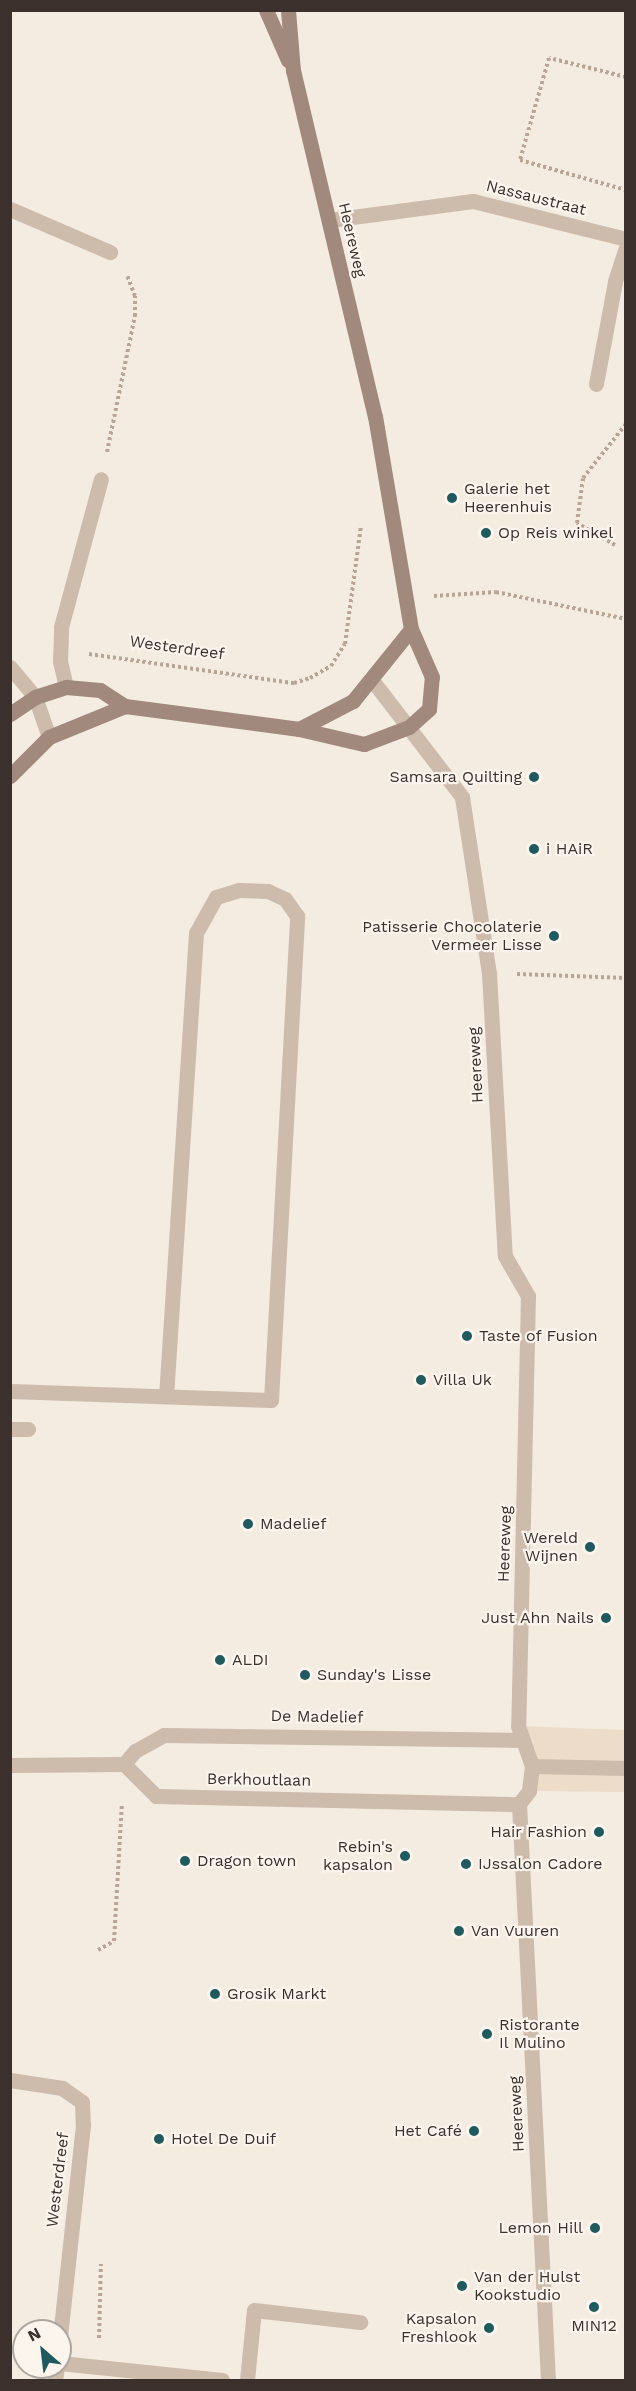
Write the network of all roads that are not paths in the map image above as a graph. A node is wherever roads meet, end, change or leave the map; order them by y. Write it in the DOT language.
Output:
graph roads {
  1 [pos="266,10"];
  2 [pos="288,10"];
  3 [pos="293,71"];
  4 [pos="10,209"];
  5 [pos="330,220"];
  6 [pos="626,239"];
  7 [pos="626,247"];
  8 [pos="110,252"];
  9 [pos="596,384"];
  10 [pos="101,479"];
  11 [pos="411,629"];
  12 [pos="10,667"];
  13 [pos="372,680"];
  14 [pos="66,687"];
  15 [pos="35,697"];
  16 [pos="125,706"];
  17 [pos="10,714"];
  18 [pos="409,727"];
  19 [pos="299,729"];
  20 [pos="49,737"];
  21 [pos="10,776"];
  22 [pos="10,1392"];
  23 [pos="166,1396"];
  24 [pos="10,1429"];
  25 [pos="28,1429"];
  26 [pos="520,1740"];
  27 [pos="124,1764"];
  28 [pos="10,1765"];
  29 [pos="532,1766"];
  30 [pos="626,1768"];
  31 [pos="519,1804"];
  32 [pos="10,2080"];
  33 [pos="62,2319"];
  34 [pos="360,2322"];
  35 [pos="72,2364"];
  36 [pos="222,2380"];
  37 [pos="247,2380"];
  38 [pos="548,2380"];
  1 -- 3 [label="street, Heereweg"];
  2 -- 3 [label="street, Heereweg"];
  3 -- 5 [label="street, Heereweg"];
  4 -- 8 [label="street"];
  5 -- 6 [label="street, Nassaustraat"];
  5 -- 11 [label="street, Heereweg"];
  7 -- 9 [label="street"];
  10 -- 14 [label="street"];
  11 -- 13 [label="street"];
  11 -- 18 [label="street, Heereweg"];
  12 -- 15 [label="street"];
  13 -- 18 [label="street, Heereweg"];
  13 -- 19 [label="street"];
  14 -- 15 [label="street"];
  14 -- 16 [label="street"];
  15 -- 17 [label="street"];
  15 -- 20 [label="street"];
  16 -- 19 [label="street"];
  16 -- 20 [label="street"];
  18 -- 19 [label="street"];
  18 -- 26 [label="street, Heereweg"];
  20 -- 21 [label="street"];
  22 -- 23 [label="street"];
  23 -- 23 [label="street"];
  24 -- 25 [label="street"];
  26 -- 27 [label="street, De Madelief"];
  26 -- 29 [label="street, Heereweg"];
  27 -- 28 [label="street"];
  27 -- 31 [label="street, Berkhoutlaan"];
  29 -- 30 [label="street"];
  29 -- 31 [label="street, Heereweg"];
  31 -- 38 [label="street, Heereweg"];
  32 -- 33 [label="street, Westerdreef"];
  34 -- 37 [label="street"];
  35 -- 36 [label="street"];
}
